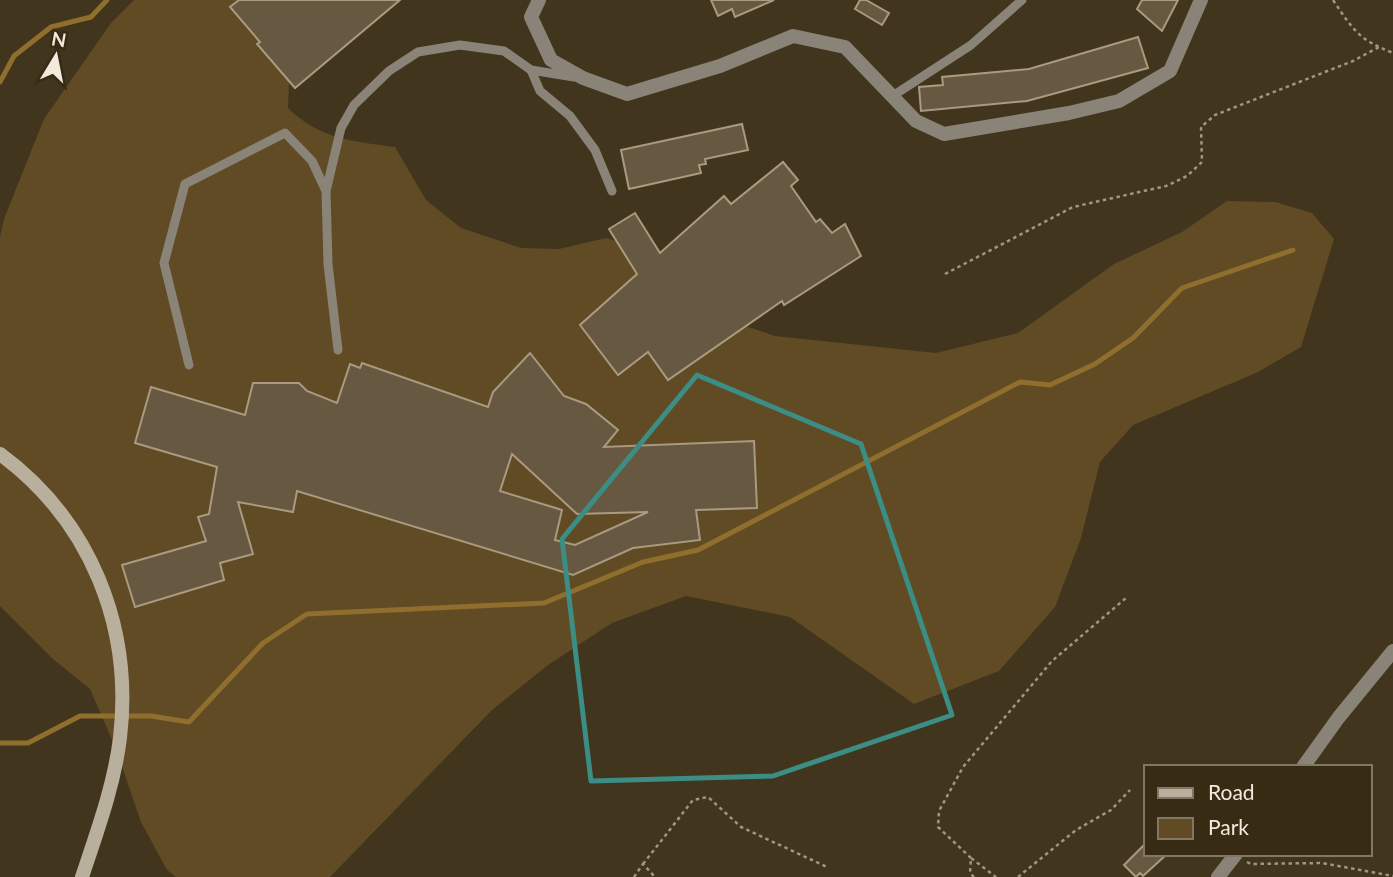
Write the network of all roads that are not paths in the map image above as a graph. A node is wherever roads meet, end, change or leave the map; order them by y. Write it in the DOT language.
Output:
graph roads {
  1 [pos="539,0"];
  2 [pos="1023,0"];
  3 [pos="1200,0"];
  4 [pos="531,70"];
  5 [pos="583,78"];
  6 [pos="891,97"];
  7 [pos="326,191"];
  8 [pos="612,191"];
  9 [pos="338,350"];
  10 [pos="189,365"];
  11 [pos="0,454"];
  12 [pos="1393,651"];
  13 [pos="1304,765"];
  14 [pos="1235,856"];
  15 [pos="82,877"];
  16 [pos="1218,877"];
  1 -- 5 [label="street"];
  2 -- 6 [label="lane"];
  3 -- 6 [label="street"];
  4 -- 5 [label="lane"];
  4 -- 7 [label="lane"];
  4 -- 8 [label="lane"];
  5 -- 6 [label="street"];
  7 -- 9 [label="lane"];
  7 -- 10 [label="lane"];
  11 -- 15 [label="street"];
  12 -- 13 [label="street"];
  14 -- 16 [label="street"];
}
